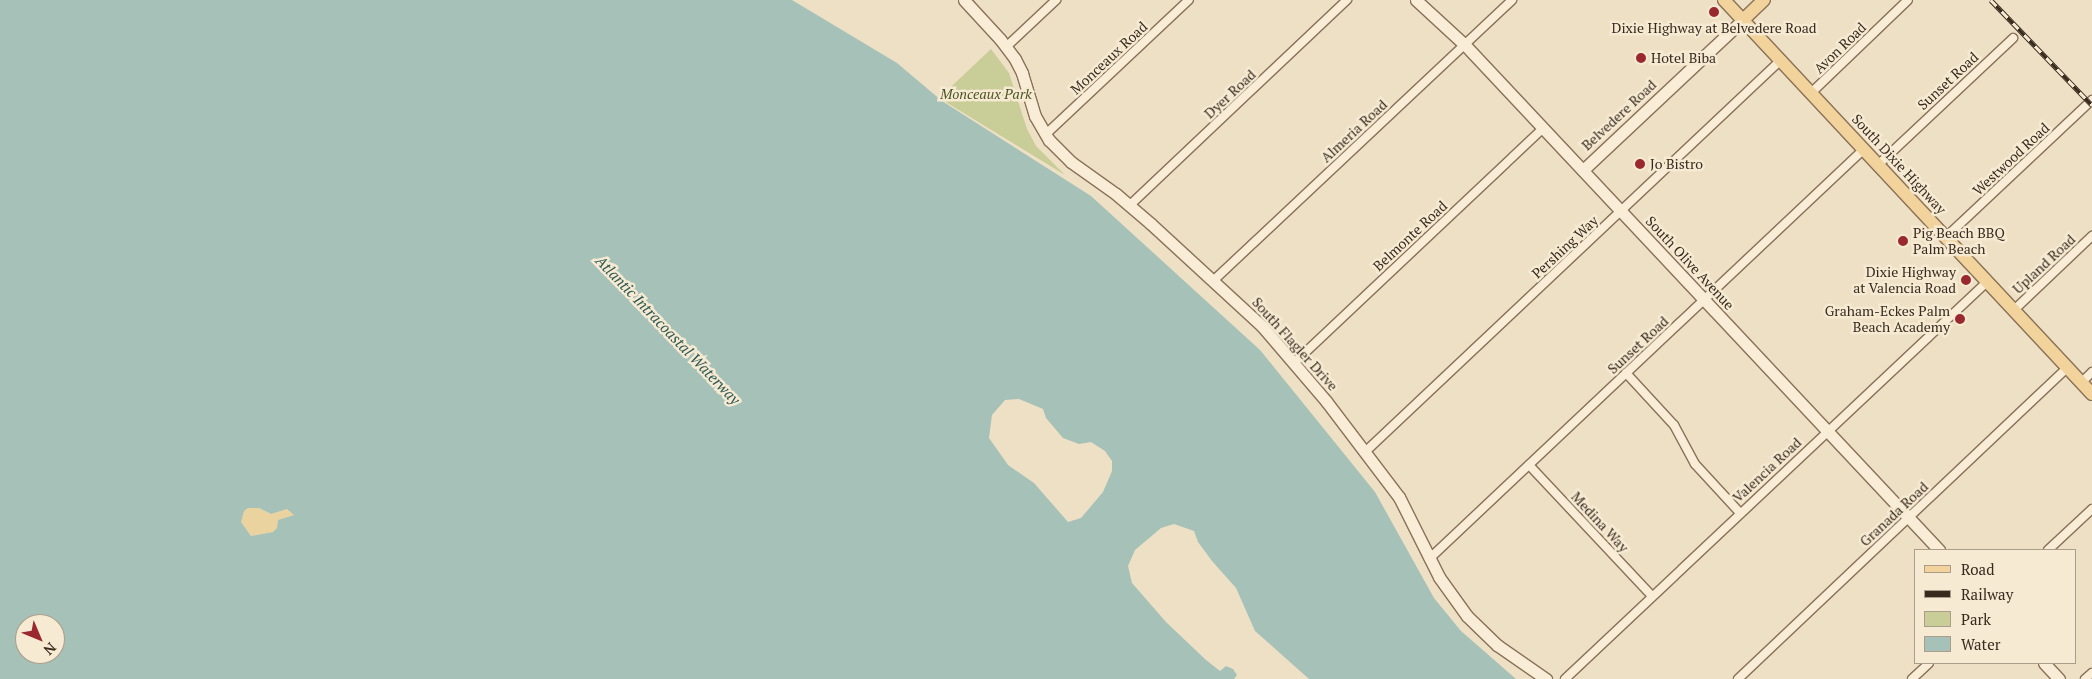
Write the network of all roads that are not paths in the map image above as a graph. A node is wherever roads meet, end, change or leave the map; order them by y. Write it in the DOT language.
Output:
graph roads {
  1 [pos="964,0"];
  2 [pos="1056,0"];
  3 [pos="1189,0"];
  4 [pos="1347,0"];
  5 [pos="1416,0"];
  6 [pos="1512,0"];
  7 [pos="1724,0"];
  8 [pos="1764,0"];
  9 [pos="1908,0"];
  10 [pos="1743,20"];
  11 [pos="2013,38"];
  12 [pos="1464,45"];
  13 [pos="1006,47"];
  14 [pos="1781,60"];
  15 [pos="1811,93"];
  16 [pos="2092,100"];
  17 [pos="1543,128"];
  18 [pos="1045,135"];
  19 [pos="1864,149"];
  20 [pos="1879,164"];
  21 [pos="1582,170"];
  22 [pos="1130,205"];
  23 [pos="1621,212"];
  24 [pos="2092,236"];
  25 [pos="1946,237"];
  26 [pos="1214,280"];
  27 [pos="1988,281"];
  28 [pos="1703,300"];
  29 [pos="2014,310"];
  30 [pos="1294,363"];
  31 [pos="2068,367"];
  32 [pos="2092,372"];
  33 [pos="1626,373"];
  34 [pos="2082,382"];
  35 [pos="2092,394"];
  36 [pos="1827,431"];
  37 [pos="1365,452"];
  38 [pos="1529,465"];
  39 [pos="2092,509"];
  40 [pos="1740,513"];
  41 [pos="1908,518"];
  42 [pos="1938,549"];
  43 [pos="2049,549"];
  44 [pos="1429,559"];
  45 [pos="1652,596"];
  46 [pos="1928,664"];
  47 [pos="2045,664"];
  48 [pos="2092,673"];
  49 [pos="1546,679"];
  50 [pos="1565,679"];
  51 [pos="1738,679"];
  52 [pos="1912,679"];
  53 [pos="2059,679"];
  54 [pos="2085,679"];
  1 -- 13 [label="street, South Flagler Drive"];
  2 -- 13 [label="street"];
  3 -- 18 [label="street, Monceaux Road"];
  4 -- 22 [label="street, Dyer Road"];
  5 -- 12 [label="street, South Olive Avenue"];
  6 -- 12 [label="street, Almeria Road"];
  7 -- 10 [label="main road, South Dixie Highway"];
  8 -- 10 [label="main road, Belvedere Road"];
  9 -- 15 [label="street, Avon Road"];
  10 -- 14 [label="main road, South Dixie Highway"];
  10 -- 21 [label="street, Belvedere Road"];
  11 -- 20 [label="street, Sunset Road"];
  12 -- 17 [label="street, South Olive Avenue"];
  12 -- 26 [label="street, Almeria Road"];
  13 -- 18 [label="street, South Flagler Drive"];
  14 -- 15 [label="main road, South Dixie Highway"];
  14 -- 23 [label="street, Pershing Way"];
  15 -- 19 [label="main road, South Dixie Highway"];
  16 -- 25 [label="street, Westwood Road"];
  17 -- 21 [label="street, South Olive Avenue"];
  17 -- 30 [label="street, Belmonte Road"];
  18 -- 22 [label="street, South Flagler Drive"];
  19 -- 20 [label="main road, South Dixie Highway"];
  19 -- 28 [label="street, Sunset Road"];
  20 -- 25 [label="main road, South Dixie Highway"];
  21 -- 23 [label="street, South Olive Avenue"];
  22 -- 26 [label="street, South Flagler Drive"];
  23 -- 28 [label="street, South Olive Avenue"];
  23 -- 37 [label="street, Pershing Way"];
  24 -- 29 [label="street, Upland Road"];
  25 -- 27 [label="main road, South Dixie Highway"];
  26 -- 30 [label="street, South Flagler Drive"];
  27 -- 29 [label="main road, South Dixie Highway"];
  27 -- 36 [label="street, Valencia Road"];
  28 -- 33 [label="street, Sunset Road"];
  28 -- 36 [label="street, South Olive Avenue"];
  29 -- 31 [label="main road, South Dixie Highway"];
  30 -- 37 [label="street, South Flagler Drive"];
  31 -- 34 [label="main road, South Dixie Highway"];
  31 -- 41 [label="street, Granada Road"];
  32 -- 34 [label="street"];
  33 -- 38 [label="street, Sunset Road"];
  33 -- 40 [label="street"];
  34 -- 35 [label="main road, South Dixie Highway"];
  36 -- 40 [label="street, Valencia Road"];
  36 -- 41 [label="street, South Olive Avenue"];
  37 -- 44 [label="street, South Flagler Drive"];
  38 -- 44 [label="street, Sunset Road"];
  38 -- 45 [label="street, Medina Way"];
  39 -- 43 [label="street"];
  40 -- 45 [label="street, Valencia Road"];
  41 -- 42 [label="street, South Olive Avenue"];
  41 -- 51 [label="street, Granada Road"];
  44 -- 49 [label="street, South Flagler Drive"];
  45 -- 50 [label="street, Valencia Road"];
  46 -- 52 [label="street"];
  47 -- 53 [label="street"];
  48 -- 54 [label="street"];
}
